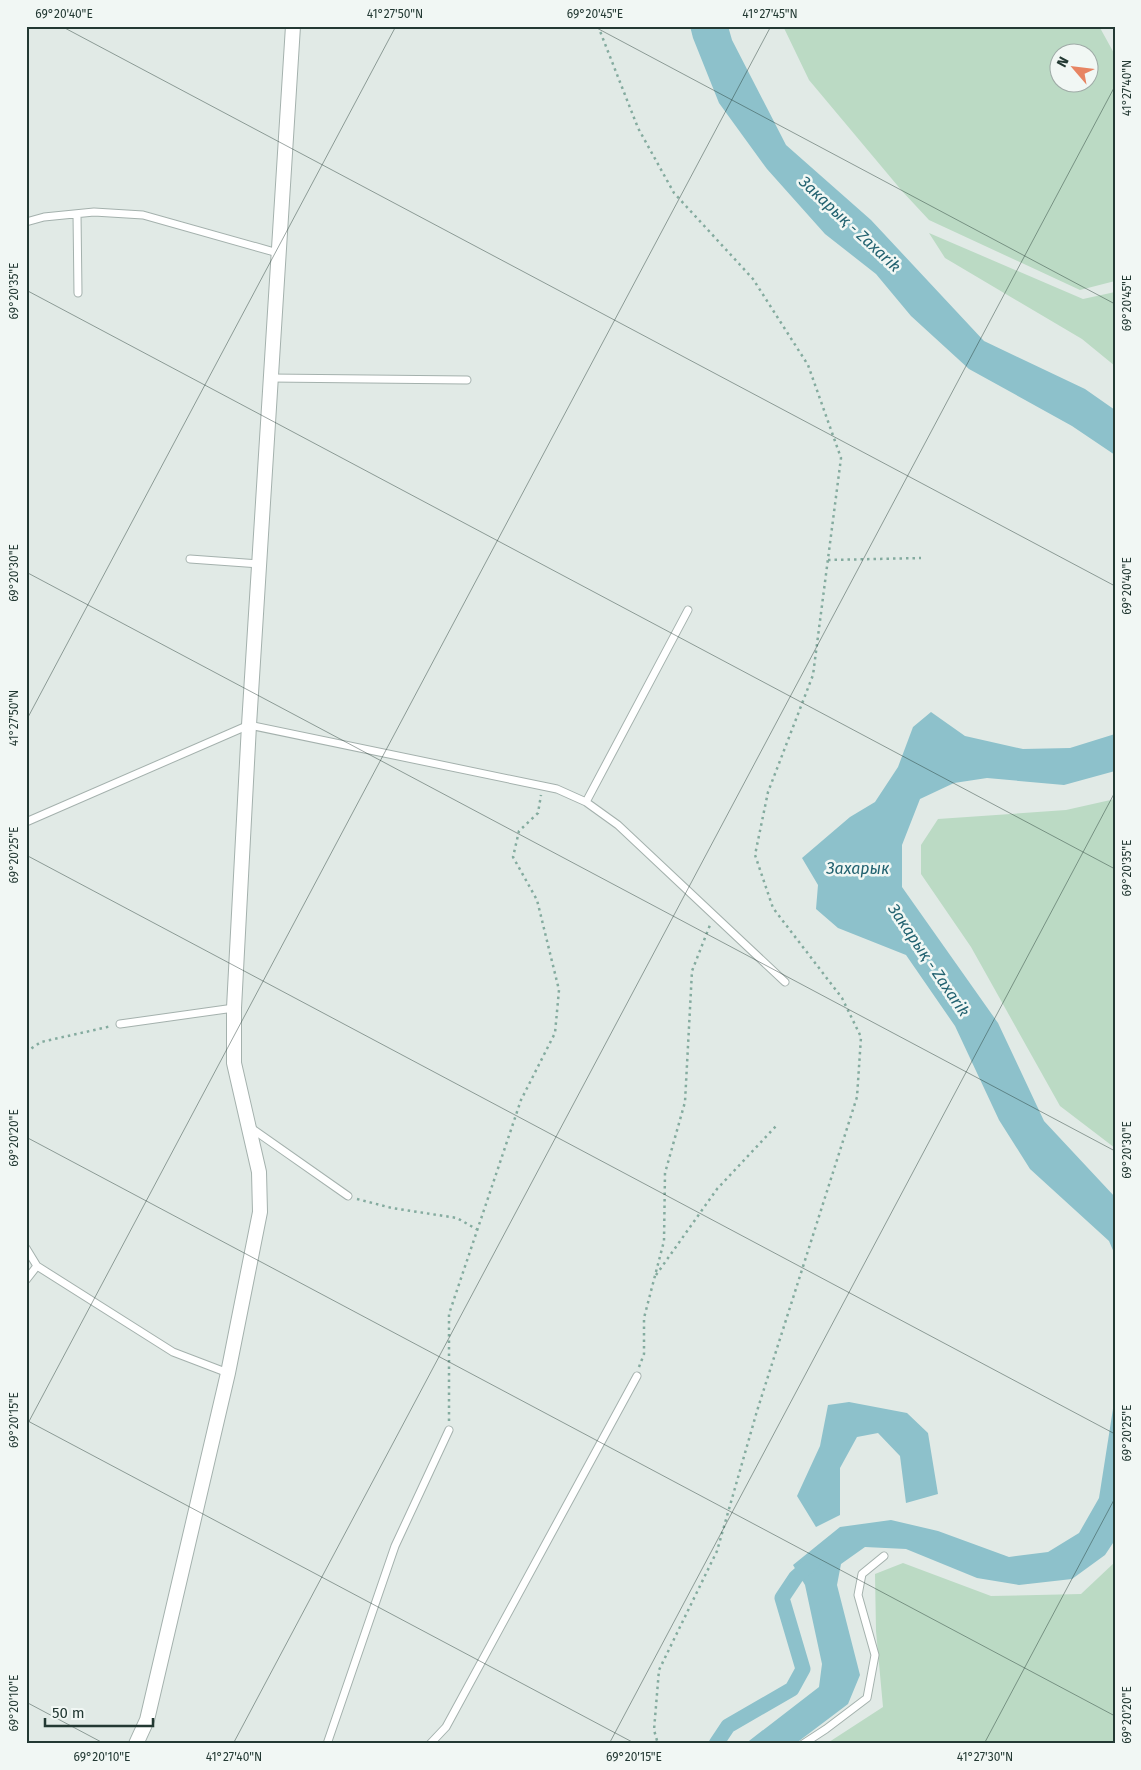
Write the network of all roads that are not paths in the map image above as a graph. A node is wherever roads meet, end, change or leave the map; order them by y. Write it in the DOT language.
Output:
graph roads {
  1 [pos="293,26"];
  2 [pos="76,214"];
  3 [pos="26,222"];
  4 [pos="278,253"];
  5 [pos="78,293"];
  6 [pos="270,378"];
  7 [pos="466,380"];
  8 [pos="190,559"];
  9 [pos="259,564"];
  10 [pos="688,610"];
  11 [pos="249,725"];
  12 [pos="586,802"];
  13 [pos="26,822"];
  14 [pos="785,982"];
  15 [pos="234,1008"];
  16 [pos="120,1024"];
  17 [pos="249,1126"];
  18 [pos="348,1196"];
  19 [pos="26,1248"];
  20 [pos="37,1266"];
  21 [pos="26,1280"];
  22 [pos="228,1373"];
  23 [pos="636,1376"];
  24 [pos="449,1430"];
  25 [pos="884,1556"];
  26 [pos="136,1744"];
  27 [pos="327,1744"];
  28 [pos="430,1744"];
  29 [pos="803,1744"];
  1 -- 4 [label="street"];
  2 -- 3 [label="lane"];
  2 -- 4 [label="lane"];
  2 -- 5 [label="lane"];
  4 -- 6 [label="street"];
  6 -- 7 [label="lane"];
  6 -- 9 [label="street"];
  8 -- 9 [label="lane"];
  9 -- 11 [label="street"];
  10 -- 12 [label="lane"];
  11 -- 12 [label="lane"];
  11 -- 13 [label="lane"];
  11 -- 15 [label="street"];
  12 -- 14 [label="lane"];
  15 -- 16 [label="lane"];
  15 -- 17 [label="street"];
  17 -- 18 [label="lane"];
  17 -- 22 [label="street"];
  19 -- 20 [label="lane"];
  20 -- 21 [label="lane"];
  20 -- 22 [label="lane"];
  22 -- 26 [label="street"];
  23 -- 28 [label="lane"];
  24 -- 27 [label="lane"];
  25 -- 29 [label="lane"];
}
